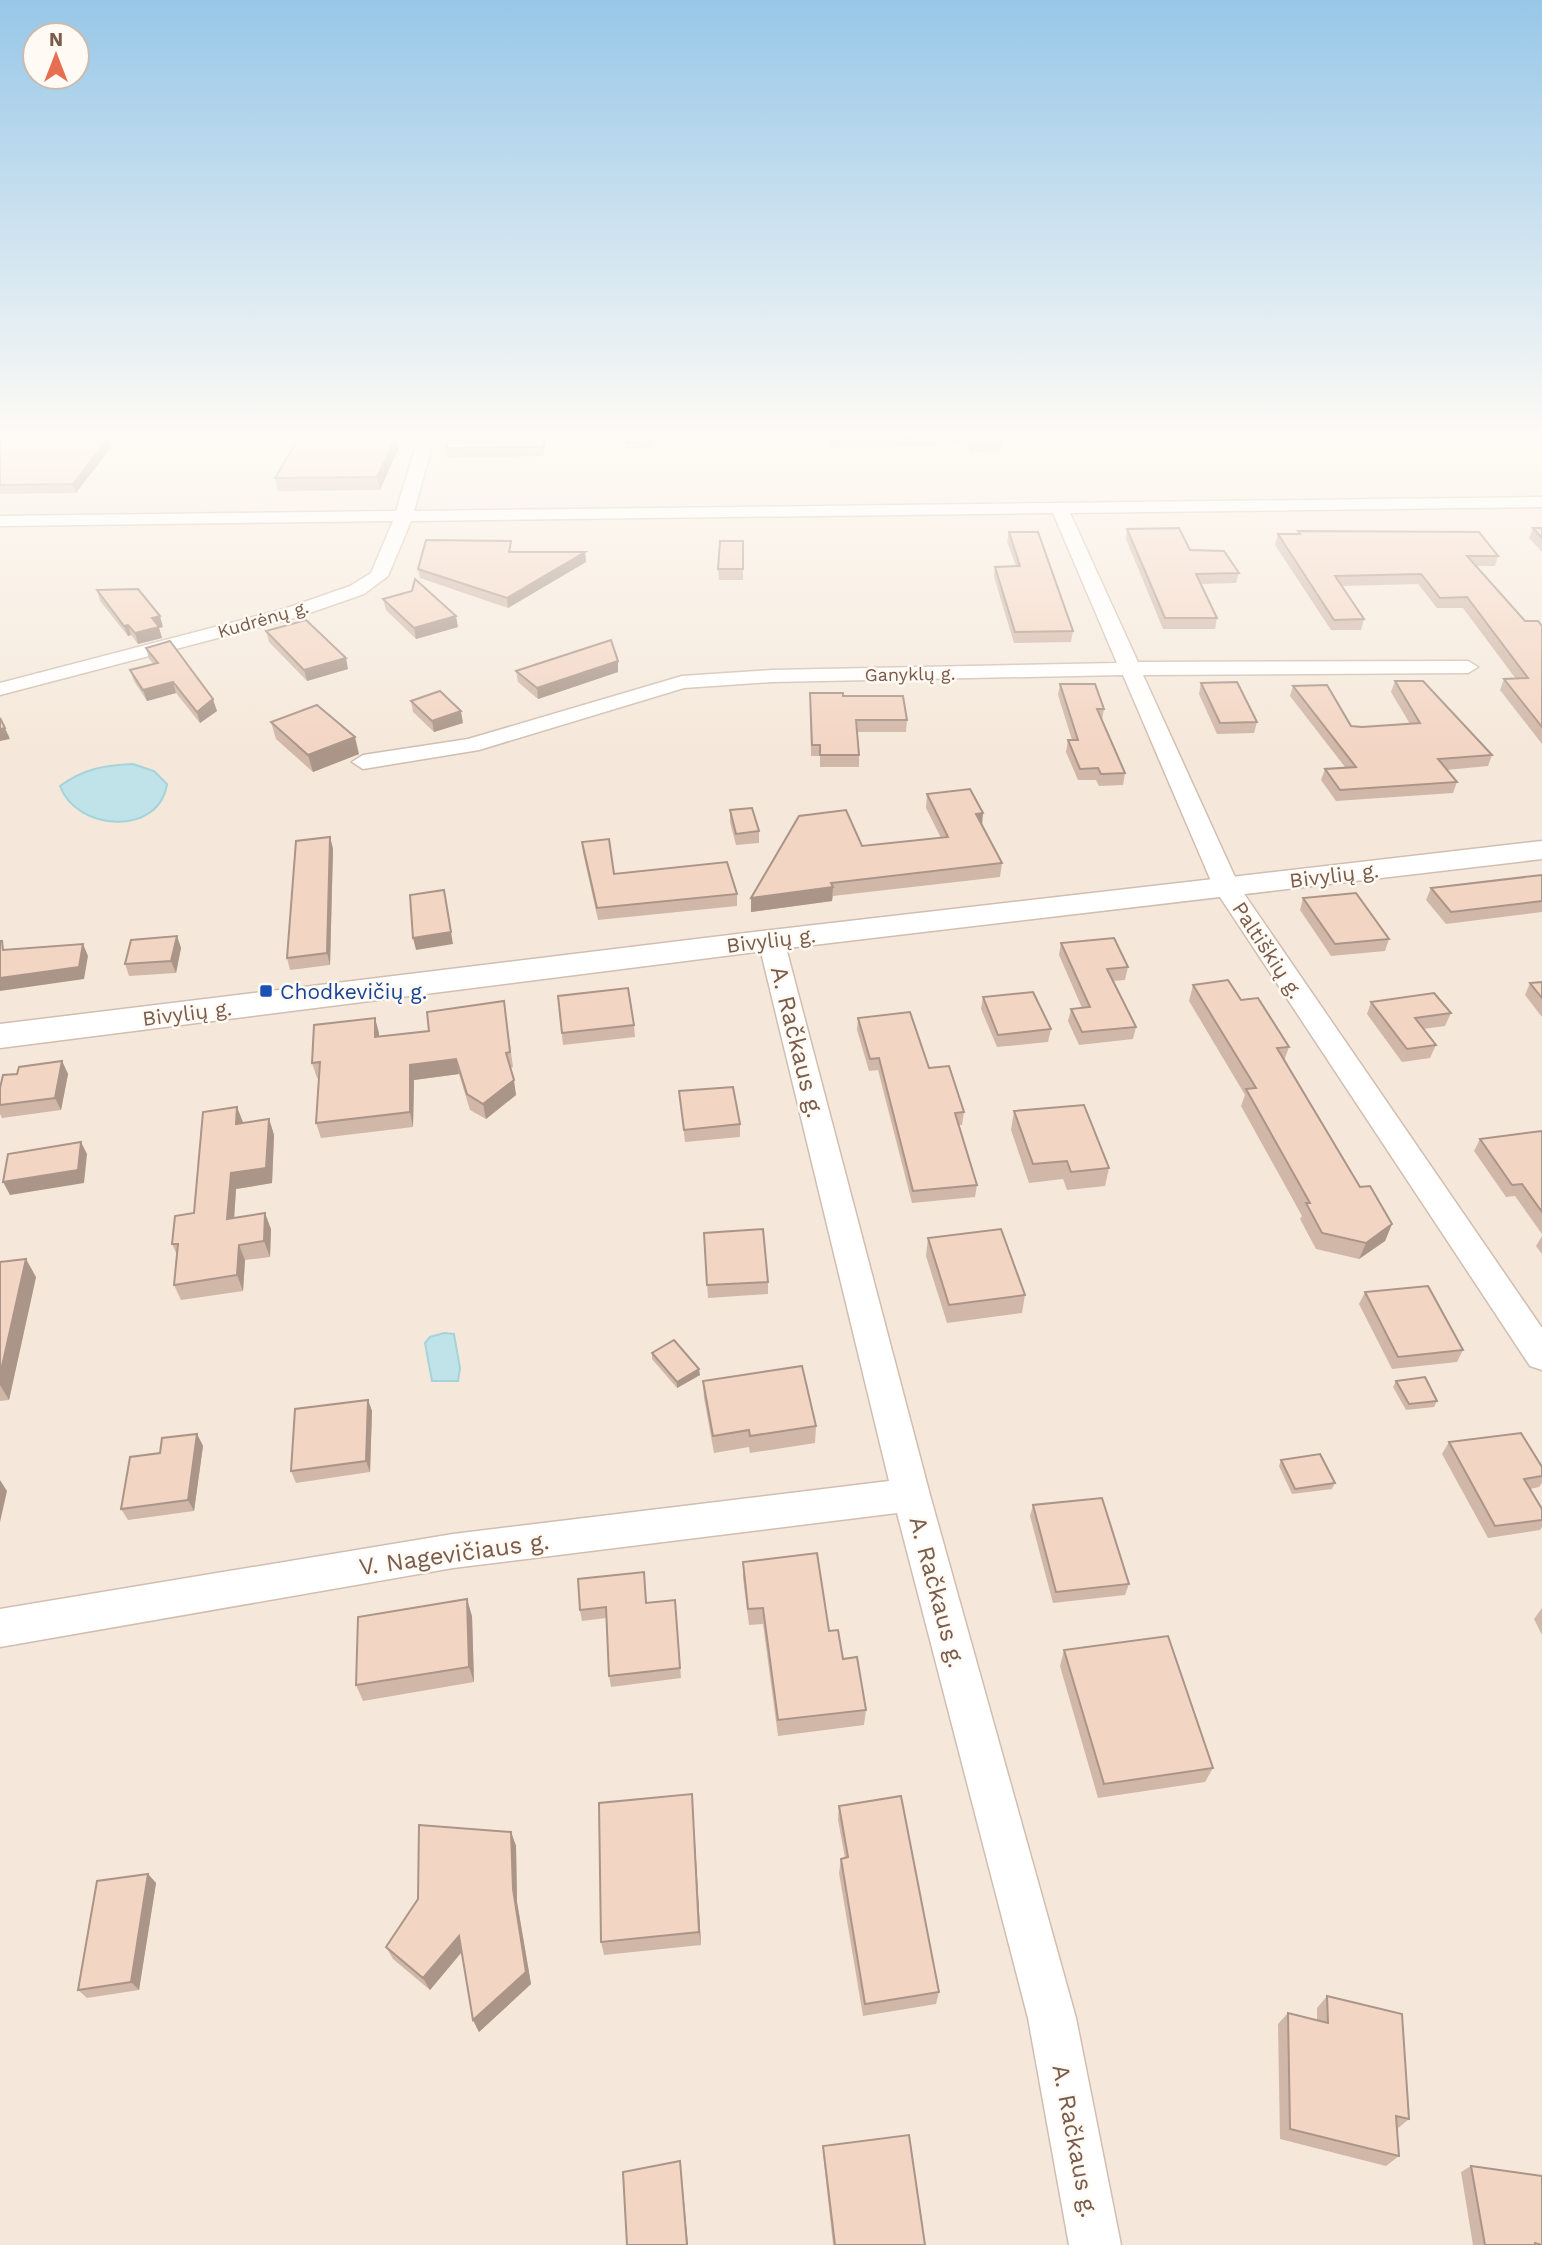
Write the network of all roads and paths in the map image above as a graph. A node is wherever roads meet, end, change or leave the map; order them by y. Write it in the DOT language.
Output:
graph roads {
  1 [pos="393,541"];
  2 [pos="1073,541"];
  3 [pos="1468,667"];
  4 [pos="1130,670"];
  5 [pos="0,689"];
  6 [pos="363,762"];
  7 [pos="1542,850"];
  8 [pos="1227,888"];
  9 [pos="771,940"];
  10 [pos="0,1035"];
  11 [pos="1542,1356"];
  12 [pos="911,1495"];
  13 [pos="0,1628"];
  14 [pos="1095,2245"];
  1 -- 5 [label="street, Kudrėnų g."];
  2 -- 4 [label="street, Paltiškių g."];
  3 -- 4 [label="street, Ganyklų g."];
  4 -- 6 [label="street, Ganyklų g."];
  4 -- 8 [label="street, Paltiškių g."];
  7 -- 8 [label="street, Bivylių g."];
  8 -- 9 [label="street, Bivylių g."];
  8 -- 11 [label="street, Paltiškių g."];
  9 -- 10 [label="street, Bivylių g."];
  9 -- 12 [label="street, A. Račkaus g."];
  12 -- 13 [label="street, V. Nagevičiaus g."];
  12 -- 14 [label="street, A. Račkaus g."];
}
